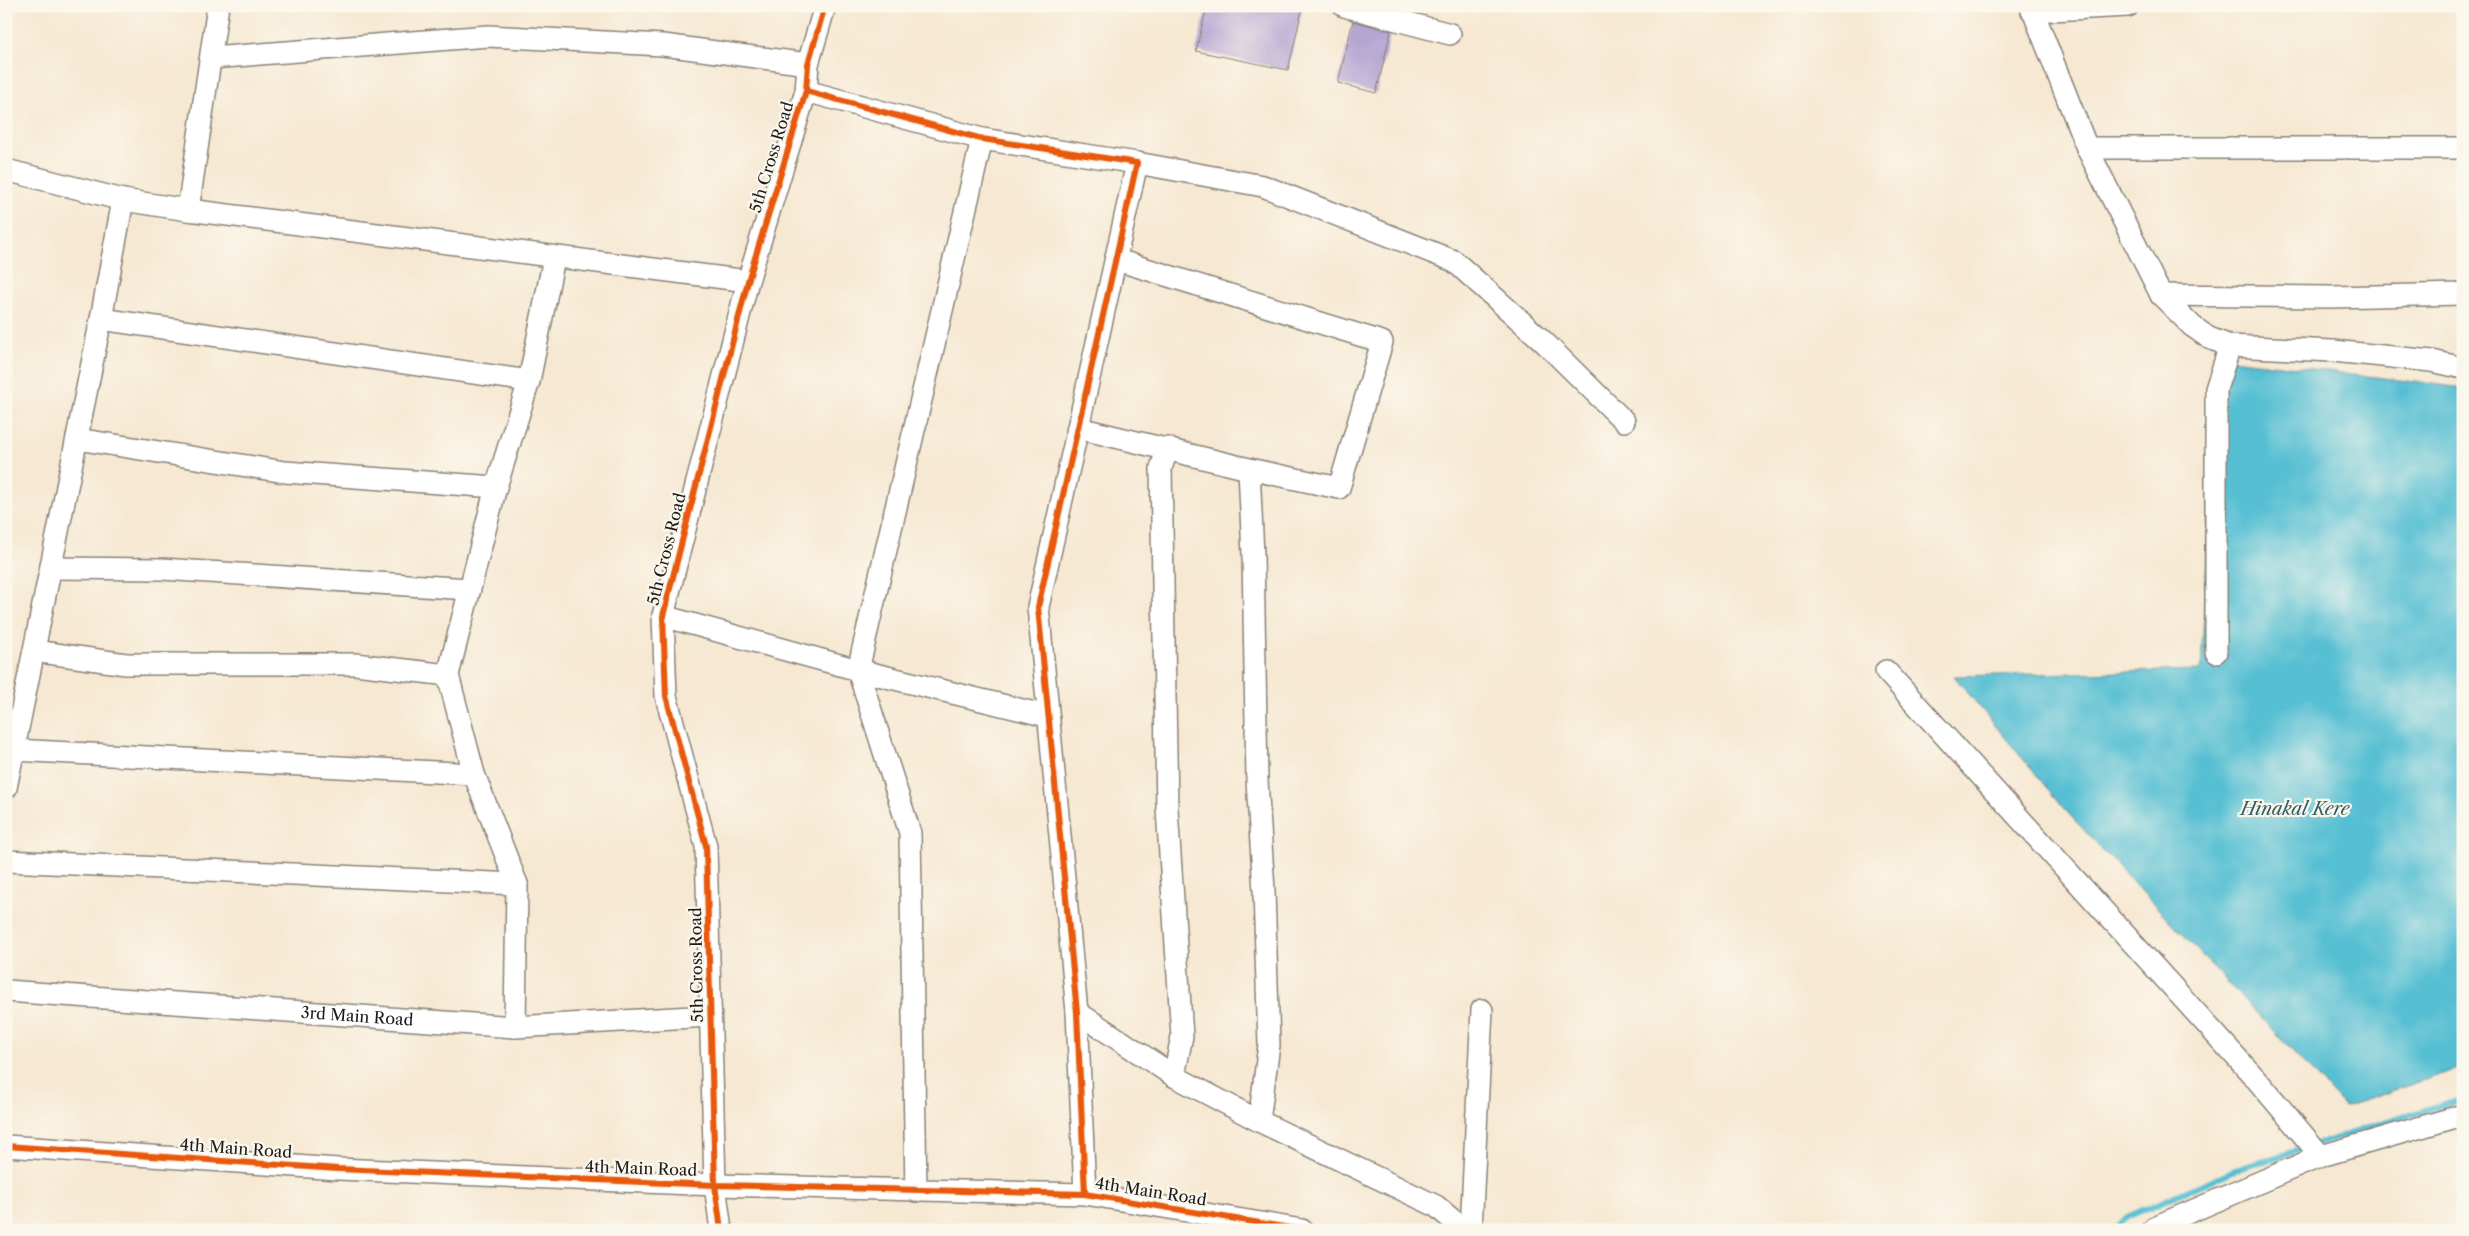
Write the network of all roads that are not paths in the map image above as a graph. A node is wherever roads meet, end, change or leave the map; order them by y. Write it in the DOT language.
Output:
graph roads {
  1 [pos="218,6"];
  2 [pos="824,6"];
  3 [pos="1344,6"];
  4 [pos="2128,6"];
  5 [pos="2031,9"];
  6 [pos="1450,34"];
  7 [pos="211,58"];
  8 [pos="808,64"];
  9 [pos="806,91"];
  10 [pos="982,139"];
  11 [pos="2087,148"];
  12 [pos="2463,148"];
  13 [pos="1137,163"];
  14 [pos="6,170"];
  15 [pos="123,200"];
  16 [pos="188,210"];
  17 [pos="554,258"];
  18 [pos="1117,260"];
  19 [pos="748,281"];
  20 [pos="2463,294"];
  21 [pos="2161,295"];
  22 [pos="101,318"];
  23 [pos="2230,346"];
  24 [pos="2463,368"];
  25 [pos="529,381"];
  26 [pos="1624,421"];
  27 [pos="1078,428"];
  28 [pos="77,439"];
  29 [pos="1168,448"];
  30 [pos="1249,469"];
  31 [pos="496,487"];
  32 [pos="51,568"];
  33 [pos="469,588"];
  34 [pos="663,616"];
  35 [pos="34,651"];
  36 [pos="2216,652"];
  37 [pos="858,670"];
  38 [pos="1886,671"];
  39 [pos="448,674"];
  40 [pos="1047,716"];
  41 [pos="12,724"];
  42 [pos="14,750"];
  43 [pos="474,774"];
  44 [pos="6,788"];
  45 [pos="6,861"];
  46 [pos="517,884"];
  47 [pos="6,991"];
  48 [pos="1482,1010"];
  49 [pos="1077,1012"];
  50 [pos="710,1016"];
  51 [pos="515,1027"];
  52 [pos="1174,1076"];
  53 [pos="2463,1115"];
  54 [pos="1259,1121"];
  55 [pos="6,1146"];
  56 [pos="2321,1156"];
  57 [pos="716,1184"];
  58 [pos="916,1191"];
  59 [pos="1084,1194"];
  60 [pos="2162,1228"];
  61 [pos="721,1230"];
  62 [pos="1302,1230"];
  63 [pos="1460,1230"];
  64 [pos="1470,1230"];
  1 -- 7 [label="street"];
  2 -- 8 [label="street, 5th Cross Road"];
  3 -- 6 [label="street"];
  4 -- 5 [label="street"];
  5 -- 11 [label="street"];
  7 -- 8 [label="street"];
  7 -- 16 [label="street"];
  8 -- 9 [label="street, 5th Cross Road"];
  9 -- 10 [label="street"];
  9 -- 19 [label="street, 5th Cross Road"];
  10 -- 13 [label="street"];
  10 -- 37 [label="street"];
  11 -- 12 [label="street"];
  11 -- 21 [label="street"];
  13 -- 18 [label="street"];
  13 -- 26 [label="street"];
  14 -- 15 [label="street"];
  15 -- 16 [label="street"];
  15 -- 22 [label="street"];
  16 -- 17 [label="street"];
  17 -- 19 [label="street"];
  17 -- 25 [label="street"];
  18 -- 27 [label="street"];
  18 -- 30 [label="street"];
  19 -- 34 [label="street, 5th Cross Road"];
  20 -- 21 [label="street"];
  21 -- 23 [label="street"];
  22 -- 25 [label="street"];
  22 -- 28 [label="street"];
  23 -- 24 [label="street"];
  23 -- 36 [label="street"];
  25 -- 31 [label="street"];
  27 -- 29 [label="street"];
  27 -- 40 [label="street"];
  28 -- 31 [label="street"];
  28 -- 32 [label="street"];
  29 -- 30 [label="street"];
  29 -- 52 [label="street"];
  30 -- 54 [label="street"];
  31 -- 33 [label="street"];
  32 -- 33 [label="street"];
  32 -- 35 [label="street"];
  33 -- 39 [label="street"];
  34 -- 37 [label="street"];
  34 -- 50 [label="street, 5th Cross Road"];
  35 -- 39 [label="street"];
  35 -- 41 [label="street"];
  37 -- 40 [label="street"];
  37 -- 58 [label="street"];
  38 -- 56 [label="street"];
  39 -- 43 [label="street"];
  40 -- 49 [label="street"];
  41 -- 42 [label="street"];
  42 -- 43 [label="street"];
  42 -- 44 [label="street"];
  43 -- 46 [label="street"];
  45 -- 46 [label="street"];
  46 -- 51 [label="street"];
  47 -- 51 [label="street, 3rd Main Road"];
  48 -- 64 [label="street"];
  49 -- 52 [label="street"];
  49 -- 59 [label="street"];
  50 -- 51 [label="street, 3rd Main Road"];
  50 -- 57 [label="street, 5th Cross Road"];
  52 -- 54 [label="street"];
  53 -- 56 [label="street"];
  54 -- 63 [label="street"];
  55 -- 57 [label="street, 4th Main Road"];
  56 -- 60 [label="street"];
  57 -- 58 [label="street, 4th Main Road"];
  57 -- 61 [label="street, 5th Cross Road"];
  58 -- 59 [label="street, 4th Main Road"];
  59 -- 62 [label="street, 4th Main Road"];
}
